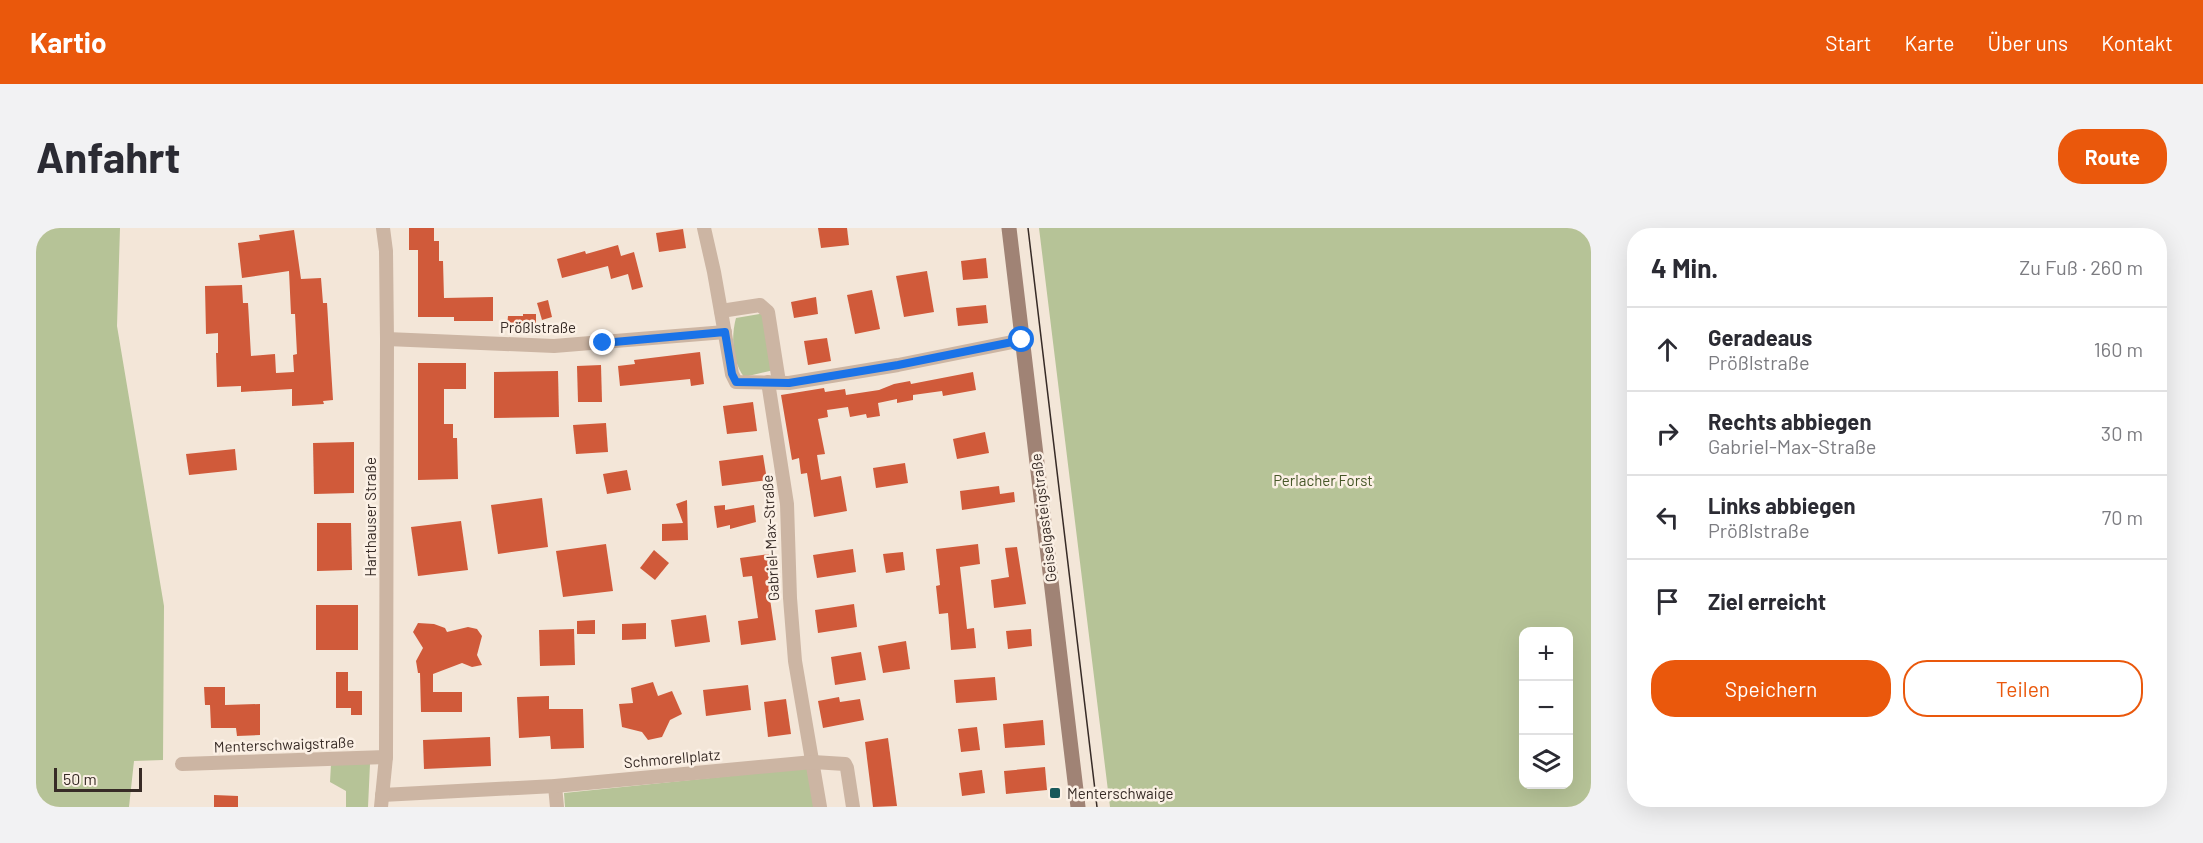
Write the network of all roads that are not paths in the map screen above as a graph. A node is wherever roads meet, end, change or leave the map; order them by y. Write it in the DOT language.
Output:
graph roads {
  1 [pos="383,228"];
  2 [pos="704,228"];
  3 [pos="1009,228"];
  4 [pos="721,311"];
  5 [pos="725,332"];
  6 [pos="387,339"];
  7 [pos="1022,340"];
  8 [pos="774,382"];
  9 [pos="386,757"];
  10 [pos="813,762"];
  11 [pos="182,764"];
  12 [pos="555,786"];
  13 [pos="382,801"];
  14 [pos="557,807"];
  15 [pos="820,807"];
  16 [pos="853,807"];
  17 [pos="1078,807"];
  1 -- 6 [label="street, Harthauser Straße"];
  2 -- 4 [label="street"];
  3 -- 7 [label="main road, Geiselgasteigstraße"];
  4 -- 5 [label="street"];
  4 -- 8 [label="street, Gabriel-Max-Straße"];
  5 -- 6 [label="street, Prößlstraße"];
  5 -- 8 [label="street"];
  6 -- 9 [label="street, Harthauser Straße"];
  7 -- 8 [label="street"];
  7 -- 17 [label="main road, Geiselgasteigstraße"];
  8 -- 10 [label="street, Gabriel-Max-Straße"];
  9 -- 11 [label="street, Menterschwaigstraße"];
  9 -- 13 [label="street, Harthauser Straße"];
  10 -- 12 [label="street, Schmorellplatz"];
  10 -- 15 [label="street"];
  10 -- 16 [label="street, Schmorellplatz"];
  12 -- 13 [label="street"];
  12 -- 14 [label="street"];
}
